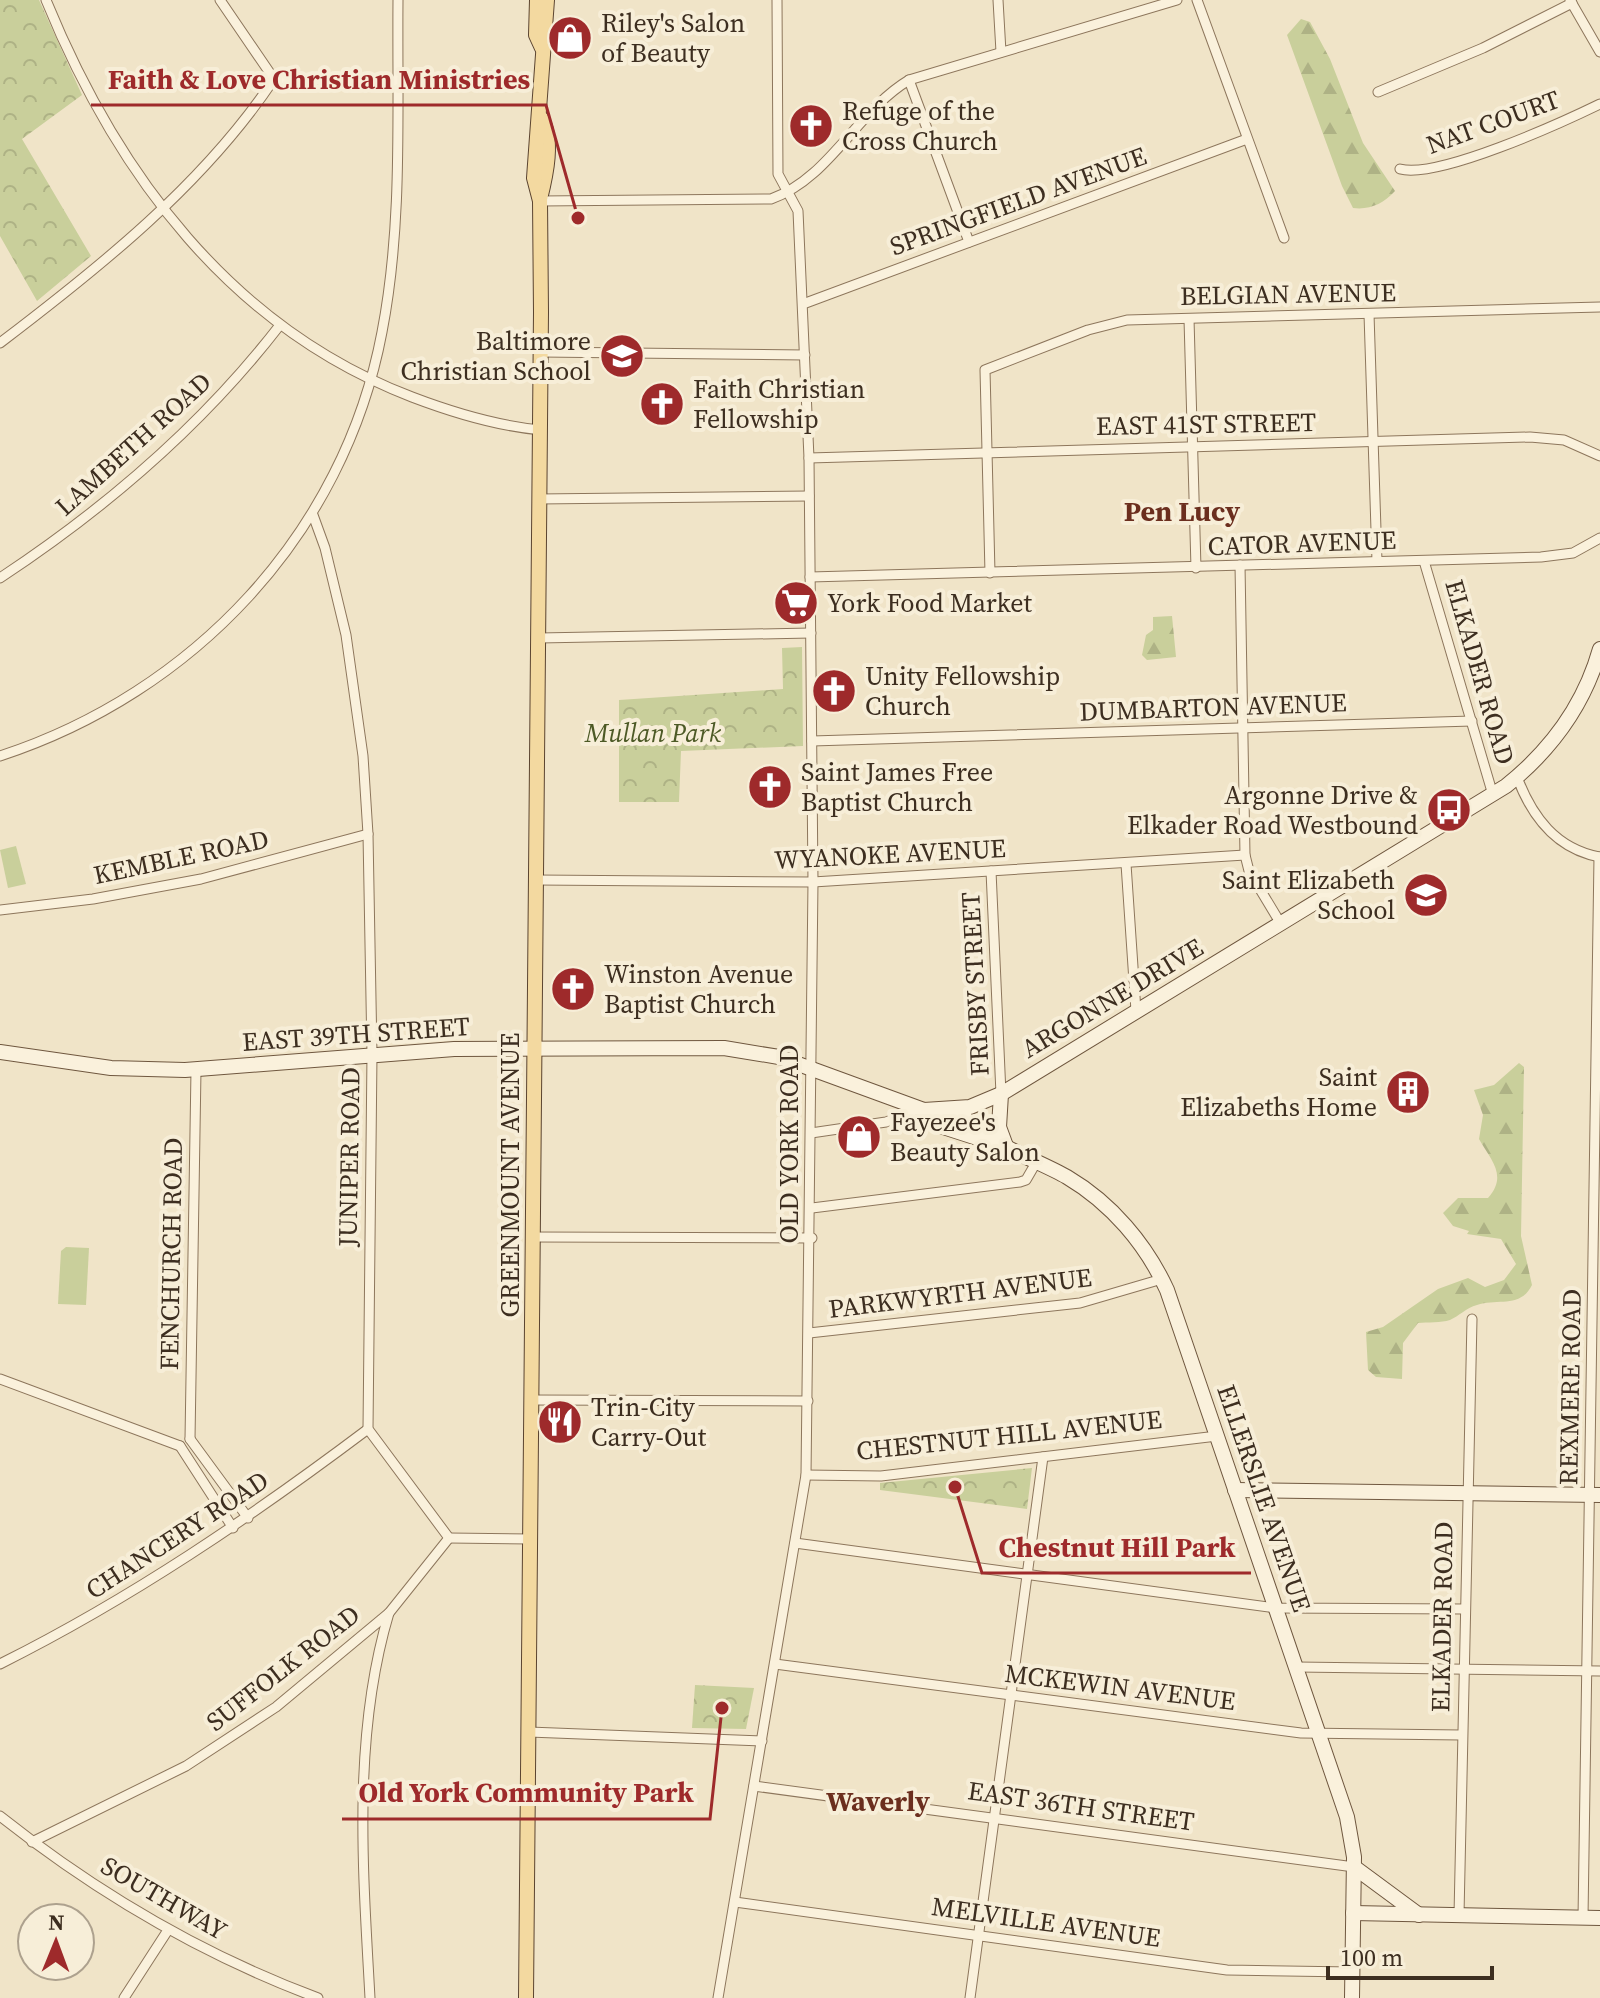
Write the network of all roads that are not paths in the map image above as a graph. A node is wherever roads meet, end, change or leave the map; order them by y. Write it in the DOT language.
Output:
graph roads {
  1 [pos="46,0"];
  2 [pos="220,0"];
  3 [pos="398,0"];
  4 [pos="537,0"];
  5 [pos="547,0"];
  6 [pos="777,0"];
  7 [pos="998,0"];
  8 [pos="1177,0"];
  9 [pos="1197,0"];
  10 [pos="1571,1"];
  11 [pos="542,48"];
  12 [pos="1001,52"];
  13 [pos="1600,52"];
  14 [pos="274,79"];
  15 [pos="909,80"];
  16 [pos="397,81"];
  17 [pos="1378,92"];
  18 [pos="1600,104"];
  19 [pos="1247,139"];
  20 [pos="1400,169"];
  21 [pos="789,193"];
  22 [pos="540,201"];
  23 [pos="161,209"];
  24 [pos="1284,238"];
  25 [pos="969,242"];
  26 [pos="803,304"];
  27 [pos="1600,307"];
  28 [pos="1369,314"];
  29 [pos="1189,319"];
  30 [pos="280,325"];
  31 [pos="0,343"];
  32 [pos="541,352"];
  33 [pos="805,355"];
  34 [pos="371,381"];
  35 [pos="541,430"];
  36 [pos="1374,442"];
  37 [pos="1194,445"];
  38 [pos="988,452"];
  39 [pos="1600,456"];
  40 [pos="809,458"];
  41 [pos="809,496"];
  42 [pos="538,499"];
  43 [pos="313,515"];
  44 [pos="1600,538"];
  45 [pos="1377,561"];
  46 [pos="1424,561"];
  47 [pos="1240,565"];
  48 [pos="1196,568"];
  49 [pos="990,573"];
  50 [pos="810,577"];
  51 [pos="0,578"];
  52 [pos="811,633"];
  53 [pos="539,638"];
  54 [pos="1600,649"];
  55 [pos="1472,721"];
  56 [pos="1243,728"];
  57 [pos="812,741"];
  58 [pos="0,756"];
  59 [pos="1517,777"];
  60 [pos="1493,795"];
  61 [pos="368,834"];
  62 [pos="1245,855"];
  63 [pos="1599,857"];
  64 [pos="1126,864"];
  65 [pos="991,871"];
  66 [pos="536,880"];
  67 [pos="813,882"];
  68 [pos="0,910"];
  69 [pos="1281,924"];
  70 [pos="1599,998"];
  71 [pos="1136,1011"];
  72 [pos="535,1048"];
  73 [pos="0,1052"];
  74 [pos="372,1054"];
  75 [pos="810,1069"];
  76 [pos="196,1070"];
  77 [pos="1001,1094"];
  78 [pos="921,1110"];
  79 [pos="960,1110"];
  80 [pos="811,1133"];
  81 [pos="1006,1146"];
  82 [pos="1037,1161"];
  83 [pos="812,1208"];
  84 [pos="533,1237"];
  85 [pos="812,1238"];
  86 [pos="1162,1279"];
  87 [pos="1472,1319"];
  88 [pos="809,1333"];
  89 [pos="0,1379"];
  90 [pos="532,1400"];
  91 [pos="808,1401"];
  92 [pos="368,1429"];
  93 [pos="1217,1436"];
  94 [pos="190,1439"];
  95 [pos="180,1446"];
  96 [pos="1043,1457"];
  97 [pos="806,1475"];
  98 [pos="1235,1490"];
  99 [pos="1467,1493"];
  100 [pos="1596,1495"];
  101 [pos="248,1518"];
  102 [pos="233,1528"];
  103 [pos="449,1538"];
  104 [pos="531,1539"];
  105 [pos="795,1543"];
  106 [pos="1028,1575"];
  107 [pos="1276,1608"];
  108 [pos="1464,1609"];
  109 [pos="389,1613"];
  110 [pos="0,1664"];
  111 [pos="775,1664"];
  112 [pos="1297,1667"];
  113 [pos="1463,1669"];
  114 [pos="1588,1671"];
  115 [pos="1600,1671"];
  116 [pos="1009,1695"];
  117 [pos="529,1732"];
  118 [pos="1320,1734"];
  119 [pos="1461,1735"];
  120 [pos="762,1741"];
  121 [pos="754,1786"];
  122 [pos="0,1816"];
  123 [pos="993,1818"];
  124 [pos="32,1842"];
  125 [pos="1354,1867"];
  126 [pos="735,1902"];
  127 [pos="1353,1913"];
  128 [pos="1419,1915"];
  129 [pos="1459,1915"];
  130 [pos="1583,1918"];
  131 [pos="1600,1918"];
  132 [pos="168,1930"];
  133 [pos="979,1935"];
  134 [pos="1352,1972"];
  135 [pos="301,1995"];
  136 [pos="124,1998"];
  137 [pos="318,1998"];
  138 [pos="370,1998"];
  139 [pos="526,1998"];
  140 [pos="718,1998"];
  141 [pos="970,1998"];
  142 [pos="1352,1998"];
  1 -- 23 [label="street"];
  2 -- 14 [label="street"];
  3 -- 16 [label="street"];
  4 -- 11 [label="main road"];
  5 -- 11 [label="main road"];
  6 -- 21 [label="street, OLD YORK ROAD"];
  7 -- 12 [label="street"];
  8 -- 12 [label="street"];
  9 -- 19 [label="street"];
  10 -- 13 [label="street"];
  10 -- 17 [label="street"];
  11 -- 22 [label="main road, GREENMOUNT AVENUE"];
  12 -- 15 [label="street"];
  14 -- 16 [label="street"];
  14 -- 23 [label="street"];
  15 -- 21 [label="street"];
  15 -- 25 [label="street"];
  16 -- 34 [label="street"];
  18 -- 20 [label="street, NAT COURT"];
  19 -- 24 [label="street"];
  19 -- 25 [label="street, SPRINGFIELD AVENUE"];
  21 -- 22 [label="street"];
  21 -- 26 [label="street, OLD YORK ROAD"];
  22 -- 32 [label="main road, GREENMOUNT AVENUE"];
  23 -- 30 [label="street"];
  23 -- 31 [label="street"];
  25 -- 26 [label="street, SPRINGFIELD AVENUE"];
  26 -- 33 [label="street, OLD YORK ROAD"];
  27 -- 28 [label="street, BELGIAN AVENUE"];
  28 -- 29 [label="street, BELGIAN AVENUE"];
  28 -- 36 [label="street"];
  29 -- 37 [label="street"];
  29 -- 38 [label="street, BELGIAN AVENUE"];
  30 -- 34 [label="street"];
  30 -- 51 [label="street, LAMBETH ROAD"];
  32 -- 33 [label="street"];
  32 -- 35 [label="main road, GREENMOUNT AVENUE"];
  33 -- 40 [label="street, OLD YORK ROAD"];
  34 -- 35 [label="street"];
  34 -- 43 [label="street"];
  35 -- 42 [label="main road, GREENMOUNT AVENUE"];
  36 -- 37 [label="street, EAST 41ST STREET"];
  36 -- 39 [label="street, EAST 41ST STREET"];
  36 -- 45 [label="street"];
  37 -- 38 [label="street, EAST 41ST STREET"];
  37 -- 48 [label="street"];
  38 -- 40 [label="street, EAST 41ST STREET"];
  38 -- 49 [label="street"];
  40 -- 41 [label="street, OLD YORK ROAD"];
  41 -- 42 [label="street"];
  41 -- 50 [label="street, OLD YORK ROAD"];
  42 -- 53 [label="main road, GREENMOUNT AVENUE"];
  43 -- 58 [label="street"];
  43 -- 61 [label="street, JUNIPER ROAD"];
  44 -- 46 [label="street, CATOR AVENUE"];
  45 -- 46 [label="street, CATOR AVENUE"];
  45 -- 47 [label="street, CATOR AVENUE"];
  46 -- 55 [label="street, ELKADER ROAD"];
  47 -- 48 [label="street, CATOR AVENUE"];
  47 -- 56 [label="street"];
  48 -- 49 [label="street, CATOR AVENUE"];
  49 -- 50 [label="street, CATOR AVENUE"];
  50 -- 52 [label="street, OLD YORK ROAD"];
  52 -- 53 [label="street"];
  52 -- 57 [label="street, OLD YORK ROAD"];
  53 -- 66 [label="main road, GREENMOUNT AVENUE"];
  54 -- 59 [label="street, ARGONNE DRIVE"];
  55 -- 56 [label="street, DUMBARTON AVENUE"];
  55 -- 60 [label="street, ELKADER ROAD"];
  56 -- 57 [label="street, DUMBARTON AVENUE"];
  56 -- 62 [label="street"];
  57 -- 67 [label="street, OLD YORK ROAD"];
  59 -- 60 [label="street, ARGONNE DRIVE"];
  59 -- 63 [label="street"];
  60 -- 69 [label="street, ARGONNE DRIVE"];
  61 -- 68 [label="street, KEMBLE ROAD"];
  61 -- 74 [label="street, JUNIPER ROAD"];
  62 -- 64 [label="street, WYANOKE AVENUE"];
  62 -- 69 [label="street"];
  63 -- 70 [label="street, REXMERE ROAD"];
  64 -- 65 [label="street, WYANOKE AVENUE"];
  64 -- 71 [label="street"];
  65 -- 67 [label="street, WYANOKE AVENUE"];
  65 -- 77 [label="street, FRISBY STREET"];
  66 -- 67 [label="street, WYANOKE AVENUE"];
  66 -- 72 [label="main road, GREENMOUNT AVENUE"];
  67 -- 75 [label="street, OLD YORK ROAD"];
  69 -- 71 [label="street, ARGONNE DRIVE"];
  70 -- 100 [label="street, REXMERE ROAD"];
  71 -- 77 [label="street, ARGONNE DRIVE"];
  72 -- 74 [label="street, EAST 39TH STREET"];
  72 -- 75 [label="street, EAST 39TH STREET"];
  72 -- 84 [label="main road, GREENMOUNT AVENUE"];
  73 -- 76 [label="street, EAST 39TH STREET"];
  74 -- 76 [label="street, EAST 39TH STREET"];
  74 -- 92 [label="street, JUNIPER ROAD"];
  75 -- 78 [label="street"];
  75 -- 80 [label="street, OLD YORK ROAD"];
  76 -- 94 [label="street, FENCHURCH ROAD"];
  77 -- 79 [label="street, ARGONNE DRIVE"];
  77 -- 81 [label="street"];
  78 -- 79 [label="street, ARGONNE DRIVE"];
  78 -- 80 [label="street"];
  78 -- 81 [label="street"];
  79 -- 81 [label="street, ELLERSLIE AVENUE"];
  80 -- 83 [label="street, OLD YORK ROAD"];
  81 -- 82 [label="street, ELLERSLIE AVENUE"];
  82 -- 83 [label="street"];
  82 -- 86 [label="street, ELLERSLIE AVENUE"];
  83 -- 85 [label="street, OLD YORK ROAD"];
  84 -- 85 [label="street"];
  84 -- 90 [label="main road, GREENMOUNT AVENUE"];
  85 -- 88 [label="street, OLD YORK ROAD"];
  86 -- 88 [label="street, PARKWYRTH AVENUE"];
  86 -- 93 [label="street, ELLERSLIE AVENUE"];
  87 -- 99 [label="street, ELKADER ROAD"];
  88 -- 91 [label="street, OLD YORK ROAD"];
  89 -- 95 [label="street"];
  90 -- 91 [label="street"];
  90 -- 104 [label="main road, GREENMOUNT AVENUE"];
  91 -- 97 [label="street, OLD YORK ROAD"];
  92 -- 101 [label="street, CHANCERY ROAD"];
  92 -- 103 [label="street"];
  93 -- 96 [label="street, CHESTNUT HILL AVENUE"];
  93 -- 98 [label="street, ELLERSLIE AVENUE"];
  94 -- 95 [label="street"];
  94 -- 101 [label="street"];
  95 -- 102 [label="street"];
  96 -- 97 [label="street, CHESTNUT HILL AVENUE"];
  96 -- 106 [label="street"];
  97 -- 105 [label="street, OLD YORK ROAD"];
  98 -- 99 [label="street"];
  98 -- 107 [label="street, ELLERSLIE AVENUE"];
  99 -- 100 [label="street"];
  99 -- 108 [label="street, ELKADER ROAD"];
  100 -- 114 [label="street, REXMERE ROAD"];
  101 -- 102 [label="street, CHANCERY ROAD"];
  102 -- 110 [label="street, CHANCERY ROAD"];
  103 -- 104 [label="street"];
  103 -- 109 [label="street, SUFFOLK ROAD"];
  104 -- 117 [label="main road, GREENMOUNT AVENUE"];
  105 -- 106 [label="street"];
  105 -- 111 [label="street, OLD YORK ROAD"];
  106 -- 107 [label="street"];
  106 -- 116 [label="street"];
  107 -- 108 [label="street"];
  107 -- 112 [label="street, ELLERSLIE AVENUE"];
  108 -- 113 [label="street, ELKADER ROAD"];
  109 -- 124 [label="street, SUFFOLK ROAD"];
  109 -- 138 [label="street"];
  111 -- 116 [label="street, MCKEWIN AVENUE"];
  111 -- 120 [label="street, OLD YORK ROAD"];
  112 -- 113 [label="street"];
  112 -- 118 [label="street, ELLERSLIE AVENUE"];
  113 -- 114 [label="street"];
  113 -- 119 [label="street, ELKADER ROAD"];
  114 -- 115 [label="street"];
  114 -- 130 [label="street, REXMERE ROAD"];
  116 -- 118 [label="street, MCKEWIN AVENUE"];
  116 -- 123 [label="street"];
  117 -- 120 [label="street"];
  117 -- 139 [label="main road, GREENMOUNT AVENUE"];
  118 -- 119 [label="street, MCKEWIN AVENUE"];
  118 -- 125 [label="street, ELLERSLIE AVENUE"];
  119 -- 129 [label="street, ELKADER ROAD"];
  120 -- 121 [label="street, OLD YORK ROAD"];
  121 -- 123 [label="street, EAST 36TH STREET"];
  121 -- 126 [label="street, OLD YORK ROAD"];
  122 -- 124 [label="street, SOUTHWAY"];
  123 -- 125 [label="street, EAST 36TH STREET"];
  123 -- 133 [label="street"];
  124 -- 132 [label="street, SOUTHWAY"];
  125 -- 127 [label="street, ELLERSLIE AVENUE"];
  125 -- 128 [label="street"];
  126 -- 133 [label="street, MELVILLE AVENUE"];
  126 -- 140 [label="street, OLD YORK ROAD"];
  127 -- 128 [label="street"];
  127 -- 134 [label="street, ELLERSLIE AVENUE"];
  128 -- 129 [label="street"];
  129 -- 130 [label="street"];
  130 -- 131 [label="street"];
  132 -- 135 [label="street, SOUTHWAY"];
  132 -- 136 [label="street"];
  133 -- 134 [label="street, MELVILLE AVENUE"];
  133 -- 141 [label="street"];
  134 -- 142 [label="street, ELLERSLIE AVENUE"];
  135 -- 137 [label="street, SOUTHWAY"];
}
